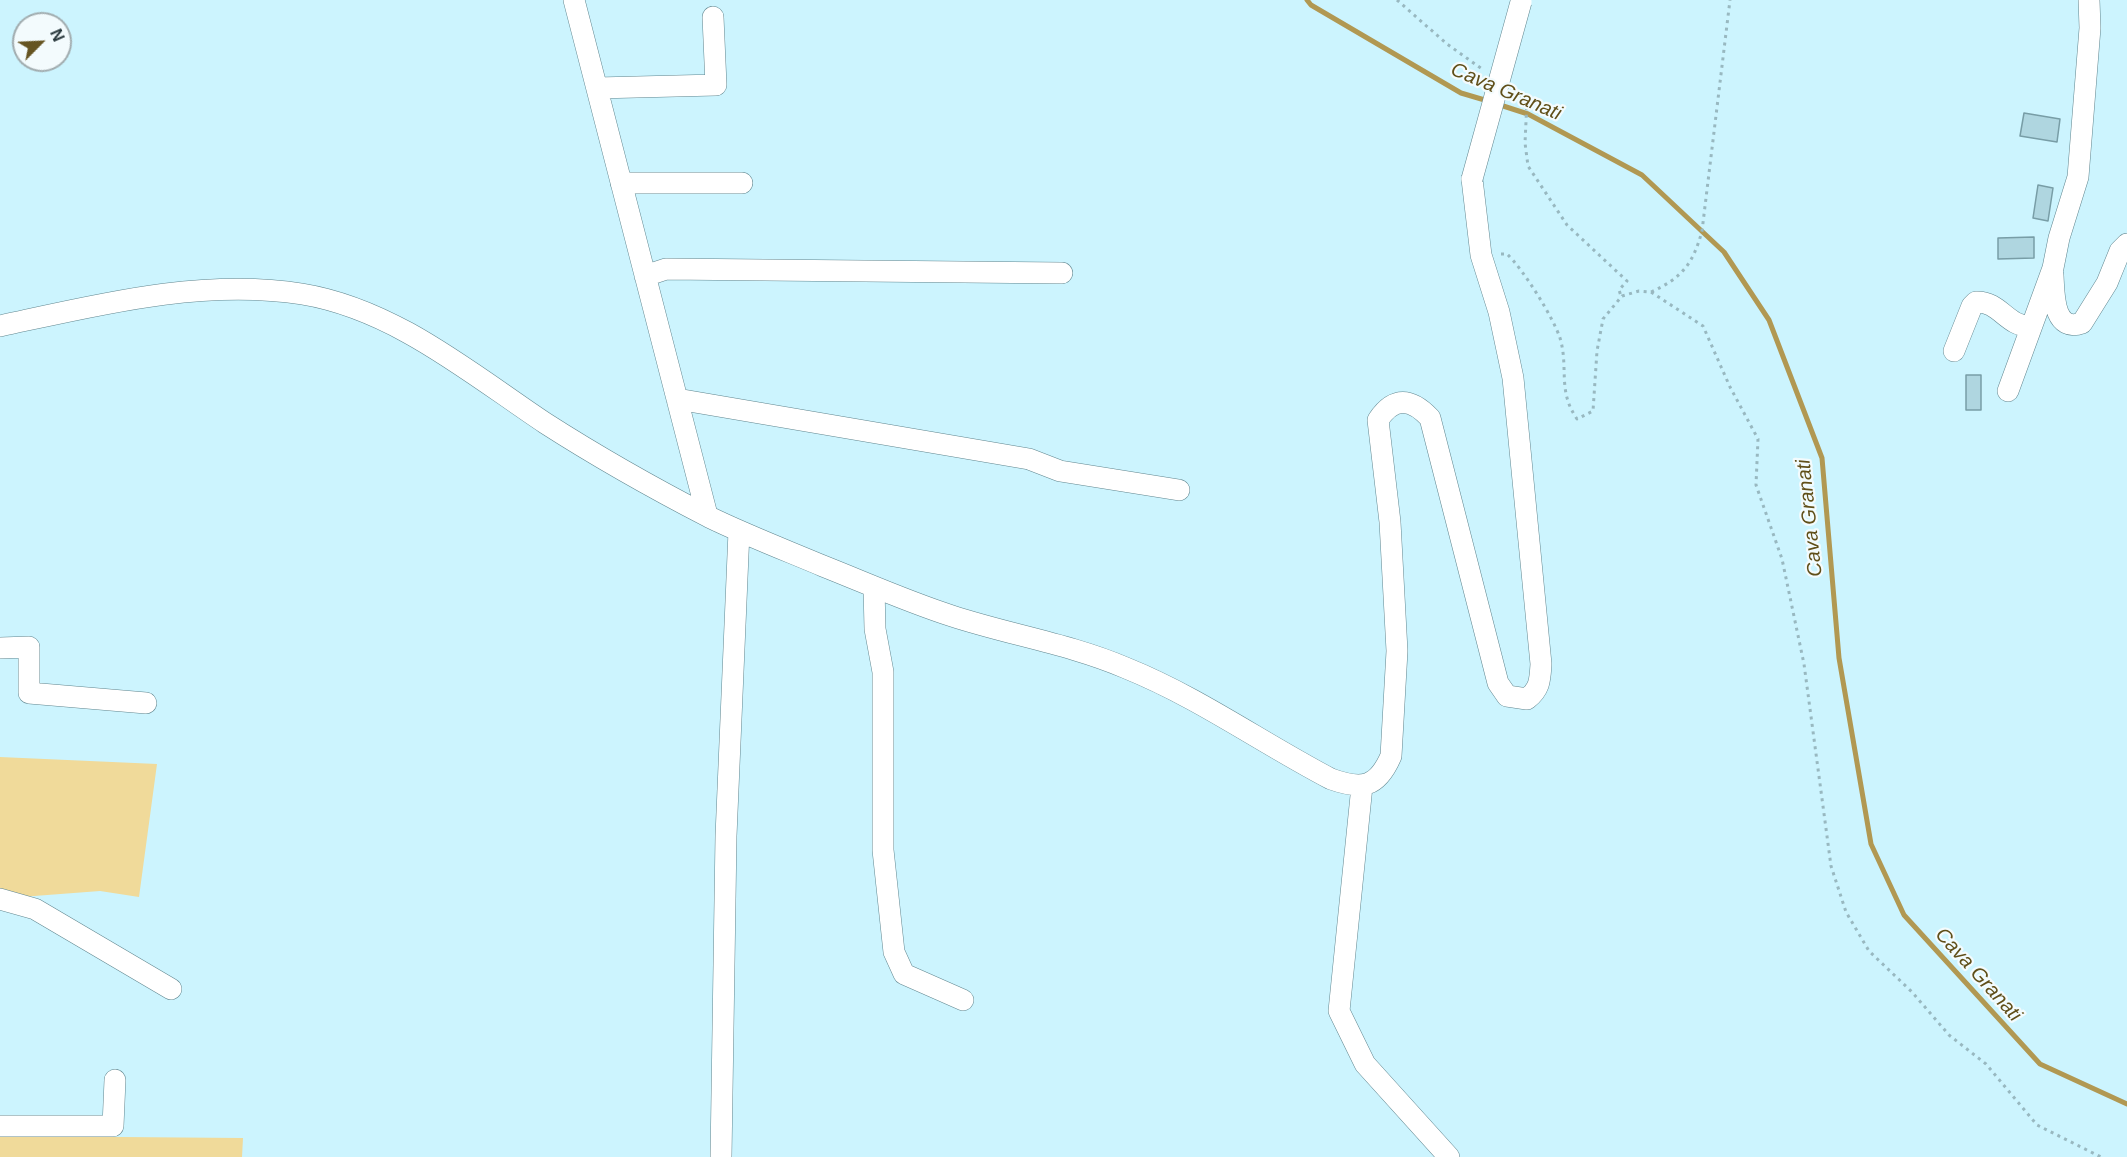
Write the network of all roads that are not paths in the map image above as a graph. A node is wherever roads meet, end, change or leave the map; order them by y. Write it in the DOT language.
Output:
graph roads {
  1 [pos="574,0"];
  2 [pos="2088,0"];
  3 [pos="1521,1"];
  4 [pos="712,16"];
  5 [pos="597,88"];
  6 [pos="621,183"];
  7 [pos="742,183"];
  8 [pos="2127,244"];
  9 [pos="2053,268"];
  10 [pos="1062,273"];
  11 [pos="645,276"];
  12 [pos="0,326"];
  13 [pos="2030,326"];
  14 [pos="1954,351"];
  15 [pos="2008,391"];
  16 [pos="677,399"];
  17 [pos="1179,490"];
  18 [pos="707,516"];
  19 [pos="739,531"];
  20 [pos="874,587"];
  21 [pos="0,648"];
  22 [pos="146,703"];
  23 [pos="1362,786"];
  24 [pos="0,899"];
  25 [pos="171,989"];
  26 [pos="963,1000"];
  27 [pos="115,1080"];
  28 [pos="0,1126"];
  29 [pos="721,1157"];
  30 [pos="1449,1157"];
  1 -- 5 [label="street"];
  2 -- 9 [label="street"];
  3 -- 23 [label="street, bridge"];
  4 -- 5 [label="street"];
  5 -- 6 [label="street"];
  6 -- 7 [label="street"];
  6 -- 11 [label="street"];
  8 -- 9 [label="street"];
  9 -- 13 [label="street"];
  10 -- 11 [label="street"];
  11 -- 16 [label="street"];
  12 -- 18 [label="street"];
  13 -- 14 [label="street"];
  13 -- 15 [label="street"];
  16 -- 17 [label="street"];
  16 -- 18 [label="street"];
  18 -- 19 [label="street"];
  19 -- 20 [label="street"];
  19 -- 29 [label="street"];
  20 -- 23 [label="street"];
  20 -- 26 [label="street"];
  21 -- 22 [label="street"];
  23 -- 30 [label="street"];
  24 -- 25 [label="street"];
  27 -- 28 [label="street"];
}
